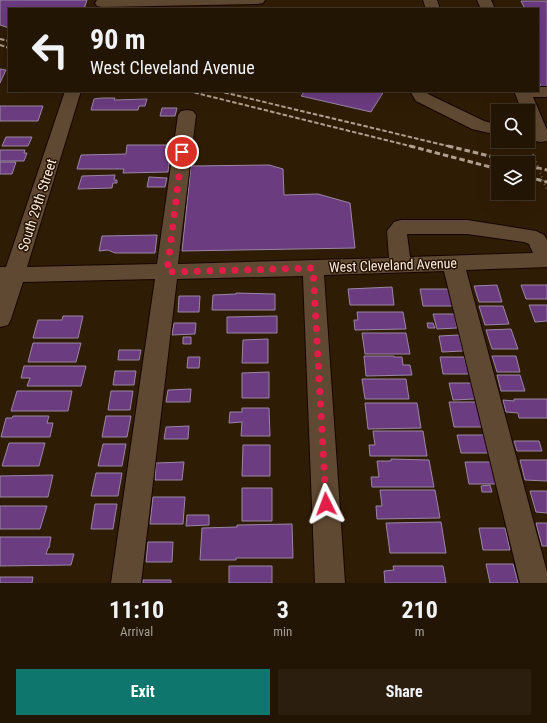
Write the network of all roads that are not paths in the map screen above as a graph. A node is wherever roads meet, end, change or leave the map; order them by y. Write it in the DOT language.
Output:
graph roads {
  1 [pos="258,0"];
  2 [pos="132,3"];
  3 [pos="102,4"];
  4 [pos="150,8"];
  5 [pos="73,92"];
  6 [pos="419,92"];
  7 [pos="522,92"];
  8 [pos="547,92"];
  9 [pos="187,115"];
  10 [pos="491,128"];
  11 [pos="537,142"];
  12 [pos="547,260"];
  13 [pos="453,263"];
  14 [pos="400,264"];
  15 [pos="313,268"];
  16 [pos="167,272"];
  17 [pos="7,275"];
  18 [pos="0,319"];
  19 [pos="126,583"];
  20 [pos="330,583"];
  21 [pos="535,583"];
  1 -- 2 [label="street"];
  2 -- 3 [label="street"];
  2 -- 4 [label="street"];
  5 -- 17 [label="street, South 29th Street"];
  6 -- 10 [label="street"];
  7 -- 8 [label="street"];
  7 -- 11 [label="street"];
  9 -- 16 [label="street"];
  12 -- 13 [label="street, West Cleveland Avenue"];
  12 -- 14 [label="street"];
  13 -- 14 [label="street, West Cleveland Avenue"];
  13 -- 21 [label="street"];
  14 -- 15 [label="street, West Cleveland Avenue"];
  15 -- 16 [label="street, West Cleveland Avenue"];
  15 -- 20 [label="street"];
  16 -- 17 [label="street, West Cleveland Avenue"];
  16 -- 19 [label="street"];
  17 -- 18 [label="street, South 29th Street"];
}
